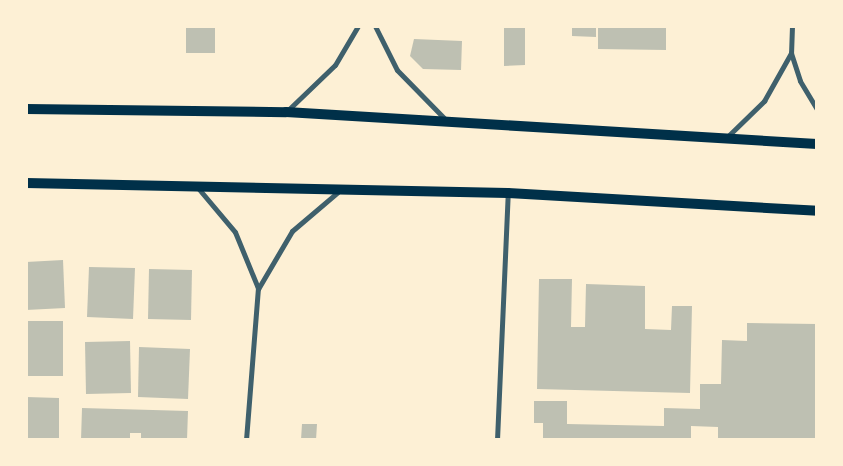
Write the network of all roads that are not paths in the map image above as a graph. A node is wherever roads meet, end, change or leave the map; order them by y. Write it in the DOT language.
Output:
graph roads {
  1 [pos="358,26"];
  2 [pos="375,26"];
  3 [pos="792,26"];
  4 [pos="791,53"];
  5 [pos="26,109"];
  6 [pos="817,109"];
  7 [pos="286,112"];
  8 [pos="447,120"];
  9 [pos="725,139"];
  10 [pos="817,144"];
  11 [pos="26,183"];
  12 [pos="196,185"];
  13 [pos="344,188"];
  14 [pos="508,193"];
  15 [pos="817,210"];
  16 [pos="258,289"];
  17 [pos="246,440"];
  18 [pos="497,440"];
  1 -- 7 [label="street"];
  2 -- 8 [label="street"];
  3 -- 4 [label="street"];
  4 -- 6 [label="street"];
  4 -- 9 [label="street"];
  5 -- 7 [label="main road"];
  7 -- 8 [label="main road"];
  8 -- 9 [label="main road"];
  9 -- 10 [label="main road"];
  11 -- 12 [label="main road"];
  12 -- 13 [label="main road"];
  12 -- 16 [label="street"];
  13 -- 14 [label="main road"];
  13 -- 16 [label="street"];
  14 -- 15 [label="main road"];
  14 -- 18 [label="street"];
  16 -- 17 [label="street"];
}
